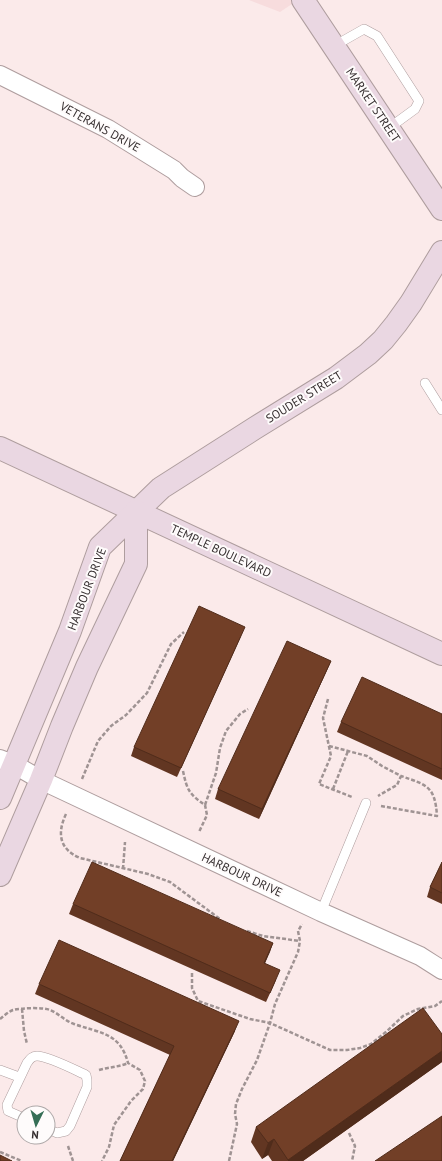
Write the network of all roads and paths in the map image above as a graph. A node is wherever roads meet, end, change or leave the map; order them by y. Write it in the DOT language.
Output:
graph roads {
  1 [pos="303,0"];
  2 [pos="334,46"];
  3 [pos="0,75"];
  4 [pos="389,128"];
  5 [pos="195,187"];
  6 [pos="442,209"];
  7 [pos="442,252"];
  8 [pos="425,383"];
  9 [pos="442,410"];
  10 [pos="0,448"];
  11 [pos="136,511"];
  12 [pos="70,631"];
  13 [pos="184,632"];
  14 [pos="99,643"];
  15 [pos="442,654"];
  16 [pos="328,699"];
  17 [pos="248,708"];
  18 [pos="329,746"];
  19 [pos="348,751"];
  20 [pos="7,762"];
  21 [pos="183,771"];
  22 [pos="401,776"];
  23 [pos="41,780"];
  24 [pos="81,783"];
  25 [pos="333,789"];
  26 [pos="0,798"];
  27 [pos="366,803"];
  28 [pos="205,805"];
  29 [pos="67,812"];
  30 [pos="126,820"];
  31 [pos="191,851"];
  32 [pos="123,869"];
  33 [pos="0,875"];
  34 [pos="321,912"];
  35 [pos="222,920"];
  36 [pos="245,931"];
  37 [pos="300,941"];
  38 [pos="442,970"];
  39 [pos="192,974"];
  40 [pos="442,1000"];
  41 [pos="22,1009"];
  42 [pos="270,1023"];
  43 [pos="32,1058"];
  44 [pos="128,1063"];
  45 [pos="0,1070"];
  46 [pos="86,1075"];
  47 [pos="19,1077"];
  48 [pos="16,1114"];
  49 [pos="56,1133"];
  50 [pos="349,1133"];
  51 [pos="0,1152"];
  52 [pos="22,1161"];
  53 [pos="229,1161"];
  54 [pos="352,1161"];
  1 -- 2 [label="street, MARKET STREET"];
  2 -- 4 [label="street, MARKET STREET"];
  2 -- 4 [label="lane"];
  3 -- 5 [label="street, VETERANS DRIVE"];
  4 -- 6 [label="street, MARKET STREET"];
  7 -- 11 [label="street, SOUDER STREET"];
  8 -- 9 [label="lane"];
  10 -- 11 [label="street, TEMPLE BOULEVARD"];
  11 -- 12 [label="street, HARBOUR DRIVE"];
  11 -- 14 [label="street"];
  11 -- 15 [label="street, TEMPLE BOULEVARD"];
  12 -- 14 [label="street"];
  12 -- 20 [label="street, HARBOUR DRIVE"];
  13 -- 24 [label="path"];
  14 -- 23 [label="street"];
  16 -- 18 [label="path"];
  17 -- 28 [label="path"];
  18 -- 19 [label="path"];
  18 -- 25 [label="path"];
  19 -- 22 [label="path"];
  19 -- 25 [label="path"];
  20 -- 23 [label="street, HARBOUR DRIVE"];
  20 -- 26 [label="street, HARBOUR DRIVE"];
  21 -- 28 [label="path"];
  22 -- 27 [label="path"];
  22 -- 27 [label="path"];
  23 -- 30 [label="street, HARBOUR DRIVE"];
  23 -- 33 [label="street"];
  25 -- 27 [label="path"];
  27 -- 34 [label="lane"];
  28 -- 31 [label="path"];
  29 -- 32 [label="path"];
  30 -- 31 [label="street, HARBOUR DRIVE"];
  30 -- 32 [label="path"];
  31 -- 34 [label="street, HARBOUR DRIVE"];
  32 -- 35 [label="path"];
  34 -- 37 [label="path"];
  34 -- 38 [label="street, HARBOUR DRIVE"];
  36 -- 37 [label="path"];
  37 -- 42 [label="path"];
  39 -- 42 [label="path"];
  40 -- 42 [label="path"];
  41 -- 43 [label="path"];
  42 -- 53 [label="path"];
  43 -- 46 [label="lane"];
  43 -- 47 [label="lane"];
  44 -- 46 [label="path"];
  45 -- 47 [label="lane"];
  46 -- 49 [label="lane"];
  47 -- 48 [label="lane"];
  50 -- 54 [label="path"];
  51 -- 52 [label="path"];
}
